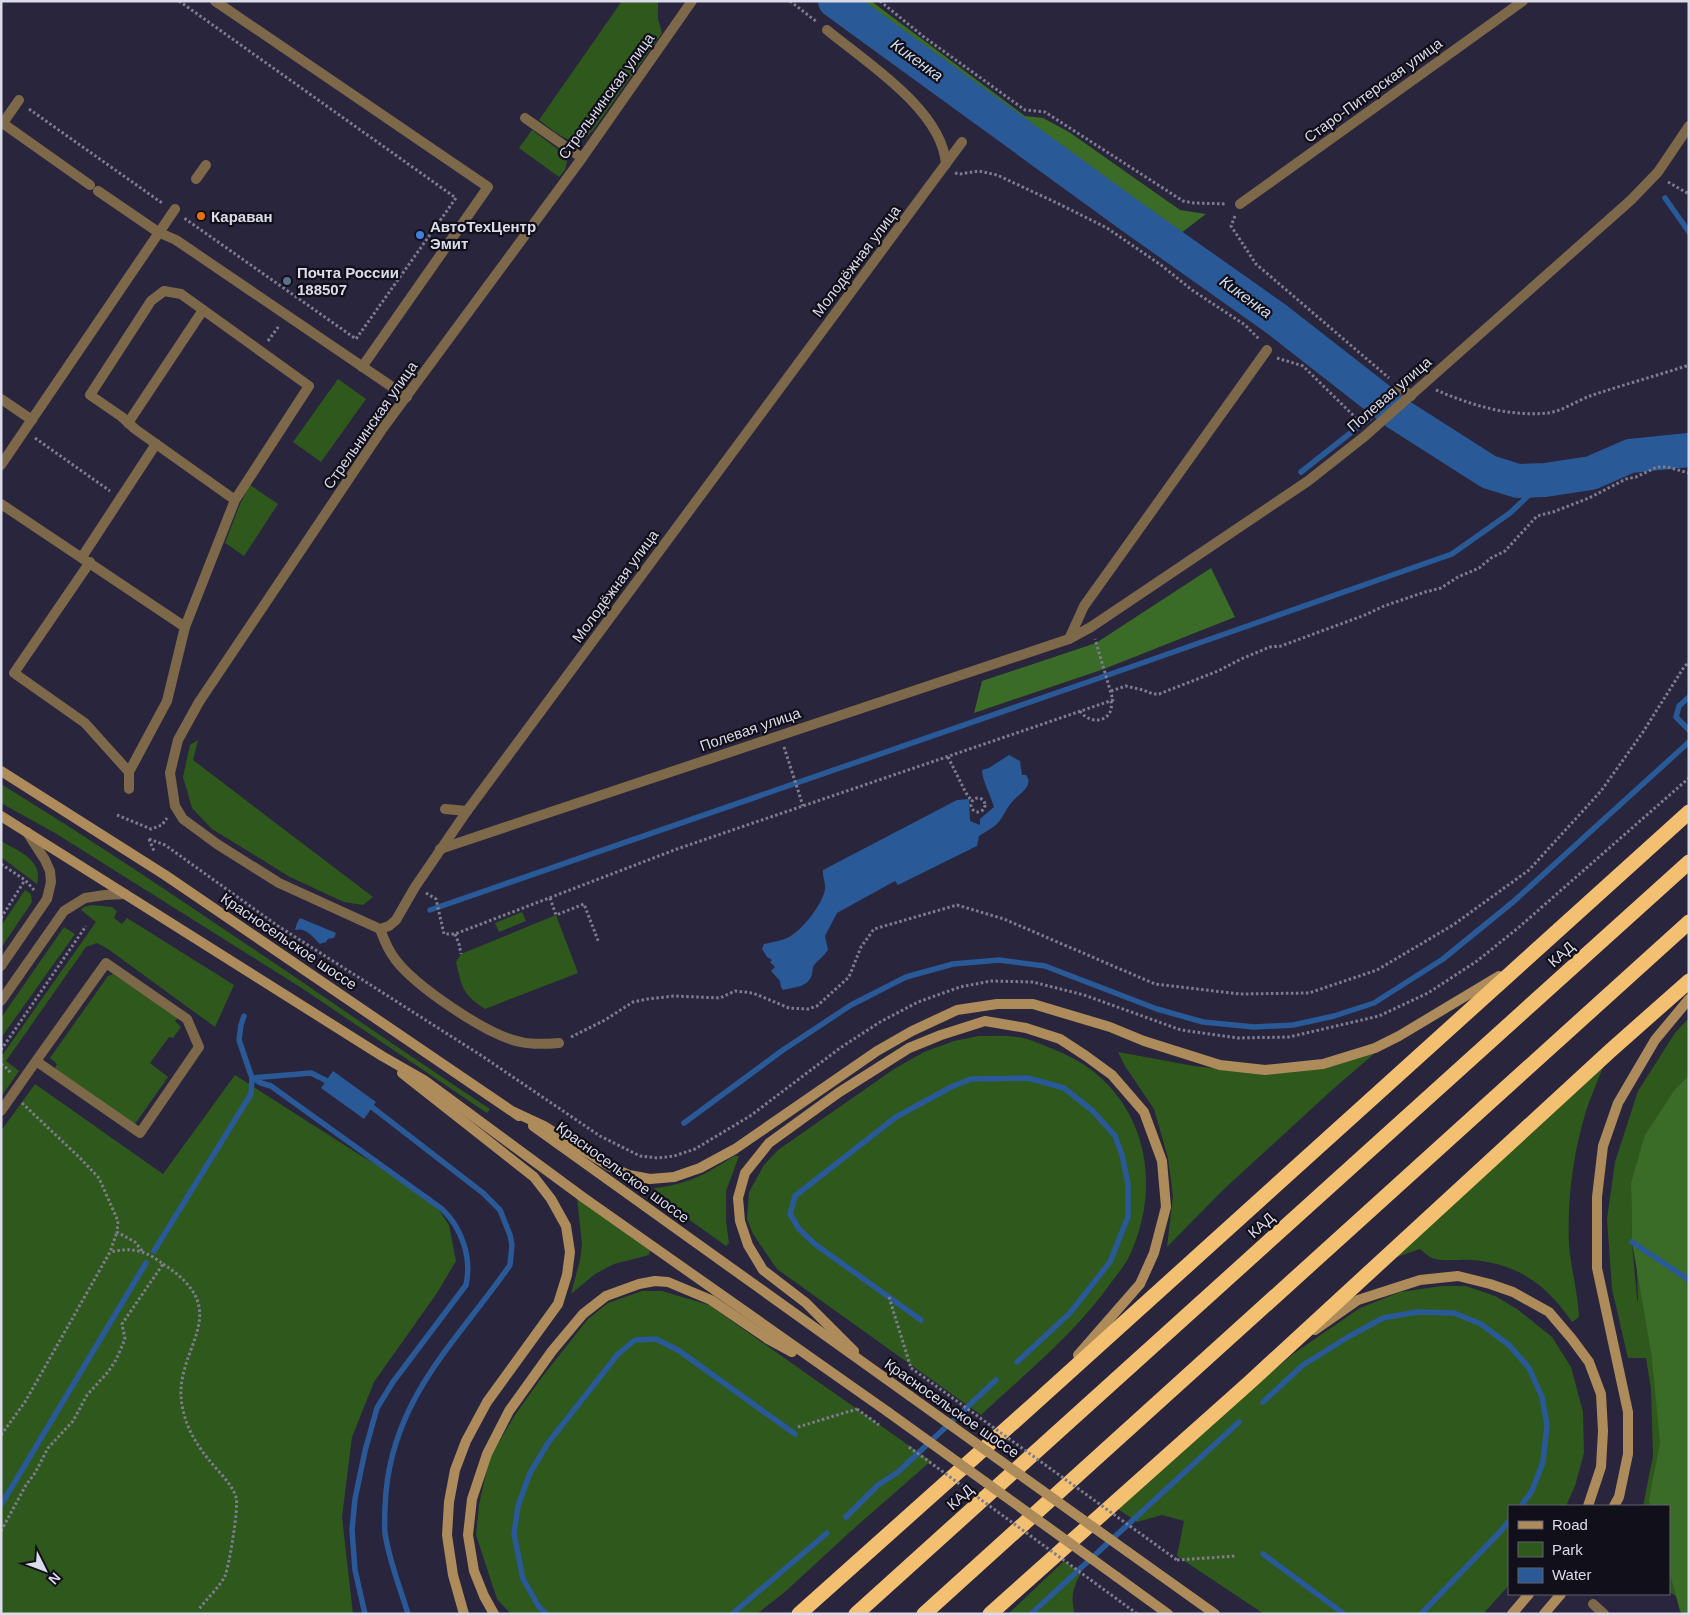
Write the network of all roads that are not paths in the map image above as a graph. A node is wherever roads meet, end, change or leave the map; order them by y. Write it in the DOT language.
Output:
graph roads {
  1 [pos="215,1"];
  2 [pos="692,1"];
  3 [pos="1523,1"];
  4 [pos="827,30"];
  5 [pos="19,100"];
  6 [pos="525,118"];
  7 [pos="2,122"];
  8 [pos="1689,126"];
  9 [pos="962,142"];
  10 [pos="582,158"];
  11 [pos="946,164"];
  12 [pos="206,165"];
  13 [pos="196,179"];
  14 [pos="1240,204"];
  15 [pos="174,210"];
  16 [pos="158,232"];
  17 [pos="203,310"];
  18 [pos="1267,350"];
  19 [pos="362,367"];
  20 [pos="1399,386"];
  21 [pos="407,397"];
  22 [pos="1,399"];
  23 [pos="1407,399"];
  24 [pos="32,420"];
  25 [pos="128,423"];
  26 [pos="156,444"];
  27 [pos="1,465"];
  28 [pos="235,500"];
  29 [pos="1,504"];
  30 [pos="86,560"];
  31 [pos="185,627"];
  32 [pos="1069,639"];
  33 [pos="1,771"];
  34 [pos="129,772"];
  35 [pos="128,790"];
  36 [pos="444,809"];
  37 [pos="467,811"];
  38 [pos="1689,812"];
  39 [pos="1,816"];
  40 [pos="26,831"];
  41 [pos="440,849"];
  42 [pos="1689,862"];
  43 [pos="125,894"];
  44 [pos="1689,922"];
  45 [pos="380,929"];
  46 [pos="1530,956"];
  47 [pos="1,966"];
  48 [pos="1689,981"];
  49 [pos="1689,999"];
  50 [pos="1,1001"];
  51 [pos="559,1043"];
  52 [pos="382,1056"];
  53 [pos="36,1061"];
  54 [pos="1,1112"];
  55 [pos="514,1112"];
  56 [pos="878,1374"];
  57 [pos="838,1378"];
  58 [pos="1250,1382"];
  59 [pos="1034,1404"];
  60 [pos="1588,1505"];
  61 [pos="1615,1505"];
  62 [pos="1528,1595"];
  63 [pos="1560,1595"];
  64 [pos="1594,1604"];
  65 [pos="464,1614"];
  66 [pos="494,1614"];
  67 [pos="799,1614"];
  68 [pos="856,1614"];
  69 [pos="924,1614"];
  70 [pos="990,1614"];
  71 [pos="1168,1614"];
  72 [pos="1215,1614"];
  73 [pos="1512,1614"];
  74 [pos="1544,1614"];
  75 [pos="1604,1614"];
  1 -- 19 [label="street"];
  2 -- 10 [label="street, Стрельнинская улица"];
  3 -- 14 [label="street, Старо-Питерская улица"];
  4 -- 11 [label="street"];
  5 -- 7 [label="street"];
  6 -- 10 [label="street"];
  7 -- 16 [label="street"];
  8 -- 23 [label="street, Полевая улица"];
  9 -- 11 [label="street, Молодёжная улица"];
  10 -- 21 [label="street, Стрельнинская улица"];
  11 -- 37 [label="street, Молодёжная улица"];
  12 -- 13 [label="street"];
  15 -- 16 [label="street"];
  16 -- 19 [label="street"];
  16 -- 24 [label="street"];
  17 -- 25 [label="street"];
  17 -- 25 [label="street"];
  17 -- 28 [label="street"];
  18 -- 32 [label="street"];
  19 -- 21 [label="street"];
  20 -- 23 [label="street"];
  21 -- 45 [label="street, Стрельнинская улица"];
  22 -- 24 [label="street"];
  23 -- 32 [label="street, Полевая улица"];
  24 -- 27 [label="street"];
  25 -- 26 [label="street"];
  26 -- 28 [label="street"];
  26 -- 30 [label="street"];
  28 -- 31 [label="street"];
  29 -- 30 [label="street"];
  30 -- 31 [label="street"];
  30 -- 34 [label="street"];
  31 -- 34 [label="street"];
  32 -- 41 [label="street, Полевая улица"];
  33 -- 55 [label="main road, Красносельское шоссе"];
  34 -- 35 [label="street"];
  36 -- 37 [label="street"];
  37 -- 41 [label="street, Молодёжная улица"];
  38 -- 46 [label="highway"];
  39 -- 40 [label="main road"];
  40 -- 43 [label="main road"];
  40 -- 47 [label="street"];
  41 -- 45 [label="street, Молодёжная улица"];
  42 -- 68 [label="highway, КАД"];
  43 -- 50 [label="street"];
  43 -- 52 [label="main road"];
  44 -- 69 [label="highway"];
  45 -- 51 [label="street"];
  46 -- 55 [label="main road"];
  46 -- 59 [label="highway"];
  48 -- 58 [label="highway"];
  49 -- 61 [label="main road"];
  52 -- 57 [label="main road"];
  52 -- 65 [label="main road"];
  53 -- 53 [label="street"];
  53 -- 54 [label="street"];
  55 -- 56 [label="main road, Красносельское шоссе"];
  56 -- 59 [label="main road"];
  56 -- 72 [label="main road, Красносельское шоссе, bridge"];
  57 -- 66 [label="main road"];
  57 -- 71 [label="main road, bridge"];
  58 -- 60 [label="main road"];
  58 -- 70 [label="highway"];
  59 -- 67 [label="highway"];
  62 -- 73 [label="main road"];
  63 -- 74 [label="main road"];
  64 -- 75 [label="street"];
}
